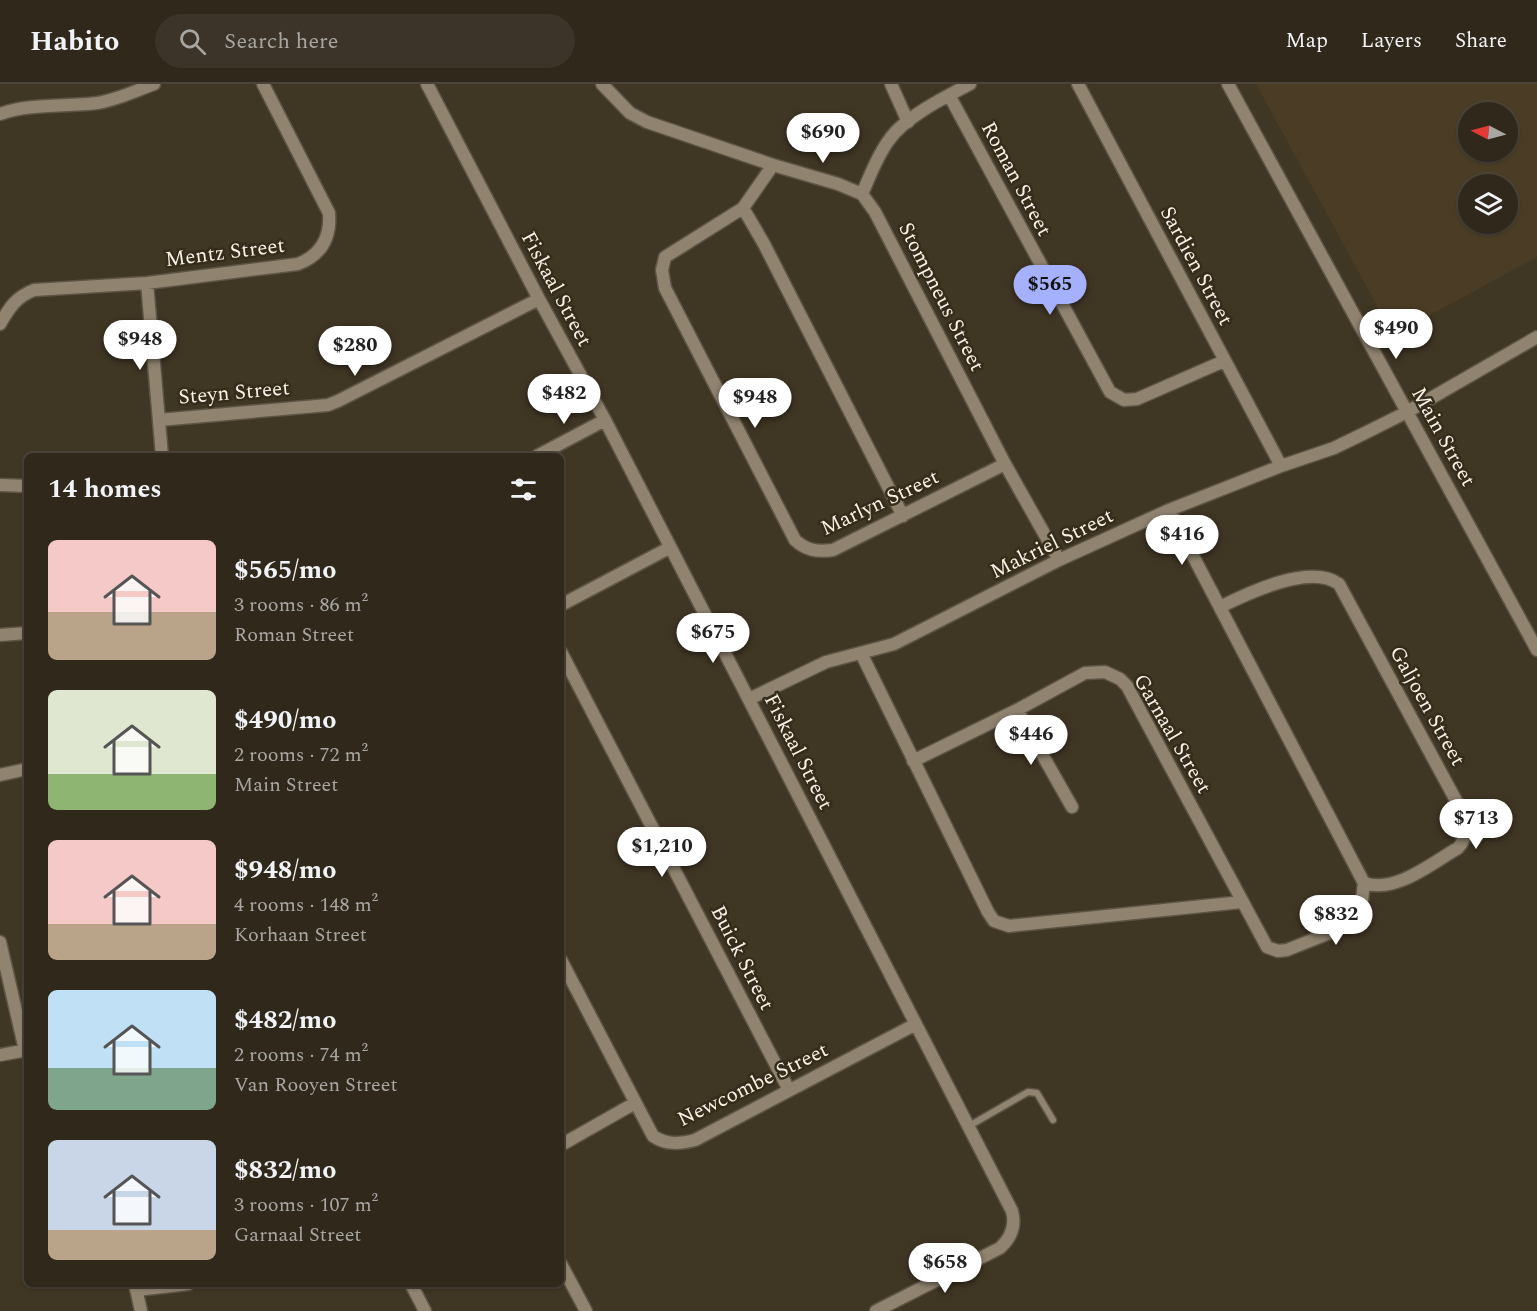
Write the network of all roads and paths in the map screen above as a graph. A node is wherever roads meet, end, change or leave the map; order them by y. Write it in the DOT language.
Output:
graph roads {
  1 [pos="154,84"];
  2 [pos="263,84"];
  3 [pos="427,84"];
  4 [pos="602,84"];
  5 [pos="891,84"];
  6 [pos="970,84"];
  7 [pos="1077,84"];
  8 [pos="1228,84"];
  9 [pos="949,95"];
  10 [pos="0,114"];
  11 [pos="908,122"];
  12 [pos="773,165"];
  13 [pos="862,194"];
  14 [pos="743,208"];
  15 [pos="147,283"];
  16 [pos="539,299"];
  17 [pos="0,324"];
  18 [pos="1537,337"];
  19 [pos="1224,361"];
  20 [pos="1407,412"];
  21 [pos="159,420"];
  22 [pos="605,420"];
  23 [pos="162,453"];
  24 [pos="543,453"];
  25 [pos="1005,464"];
  26 [pos="1281,466"];
  27 [pos="0,485"];
  28 [pos="24,486"];
  29 [pos="1169,510"];
  30 [pos="903,516"];
  31 [pos="669,548"];
  32 [pos="1059,560"];
  33 [pos="564,603"];
  34 [pos="1220,607"];
  35 [pos="24,633"];
  36 [pos="0,634"];
  37 [pos="1537,650"];
  38 [pos="861,652"];
  39 [pos="564,658"];
  40 [pos="749,699"];
  41 [pos="1017,710"];
  42 [pos="913,760"];
  43 [pos="24,770"];
  44 [pos="0,775"];
  45 [pos="1072,807"];
  46 [pos="1364,883"];
  47 [pos="1242,902"];
  48 [pos="0,942"];
  49 [pos="564,966"];
  50 [pos="916,1024"];
  51 [pos="24,1042"];
  52 [pos="24,1050"];
  53 [pos="0,1055"];
  54 [pos="789,1090"];
  55 [pos="635,1104"];
  56 [pos="1053,1120"];
  57 [pos="969,1126"];
  58 [pos="564,1143"];
  59 [pos="564,1270"];
  60 [pos="135,1287"];
  61 [pos="413,1287"];
  62 [pos="899,1306"];
  63 [pos="141,1311"];
  64 [pos="425,1311"];
  65 [pos="586,1311"];
  66 [pos="876,1311"];
  1 -- 10 [label="street"];
  2 -- 15 [label="street, Mentz Street"];
  3 -- 16 [label="street, Fiskaal Street"];
  4 -- 12 [label="street"];
  5 -- 11 [label="street"];
  6 -- 9 [label="street"];
  7 -- 19 [label="street, Sardien Street"];
  8 -- 20 [label="street, Main Street"];
  9 -- 11 [label="street"];
  9 -- 19 [label="street, Roman Street"];
  11 -- 13 [label="street"];
  12 -- 13 [label="street"];
  12 -- 14 [label="street, Marlyn Street"];
  13 -- 25 [label="street, Stompneus Street"];
  14 -- 30 [label="street"];
  14 -- 30 [label="street, Marlyn Street"];
  15 -- 17 [label="street, Mentz Street"];
  15 -- 21 [label="street"];
  16 -- 21 [label="street, Steyn Street"];
  16 -- 22 [label="street, Fiskaal Street"];
  18 -- 20 [label="street, Makriel Street"];
  19 -- 26 [label="street, Sardien Street"];
  20 -- 26 [label="street, Makriel Street"];
  20 -- 37 [label="street, Main Street"];
  21 -- 23 [label="street"];
  22 -- 24 [label="street"];
  22 -- 31 [label="street, Fiskaal Street"];
  25 -- 30 [label="street, Marlyn Street"];
  25 -- 32 [label="street, Stompneus Street"];
  26 -- 29 [label="street, Makriel Street"];
  27 -- 28 [label="street"];
  29 -- 32 [label="street, Makriel Street"];
  29 -- 34 [label="street"];
  31 -- 33 [label="street"];
  31 -- 40 [label="street, Fiskaal Street"];
  32 -- 38 [label="street, Makriel Street"];
  34 -- 46 [label="street"];
  34 -- 46 [label="street, Galjoen Street"];
  35 -- 36 [label="street"];
  38 -- 40 [label="street, Makriel Street"];
  38 -- 42 [label="street"];
  39 -- 54 [label="street, Buick Street"];
  40 -- 50 [label="street, Fiskaal Street"];
  41 -- 42 [label="street, Garnaal Street"];
  41 -- 45 [label="street"];
  41 -- 47 [label="street, Garnaal Street"];
  42 -- 47 [label="street"];
  43 -- 44 [label="street"];
  46 -- 47 [label="street, Garnaal Street"];
  48 -- 51 [label="street"];
  49 -- 55 [label="street, Newcombe Street"];
  50 -- 54 [label="street, Newcombe Street"];
  50 -- 57 [label="street, Fiskaal Street"];
  52 -- 53 [label="street"];
  54 -- 55 [label="street, Newcombe Street"];
  55 -- 58 [label="street"];
  56 -- 57 [label="lane"];
  57 -- 62 [label="street, Fiskaal Street"];
  59 -- 65 [label="street"];
  60 -- 63 [label="street"];
  61 -- 64 [label="street"];
  62 -- 66 [label="street"];
}
